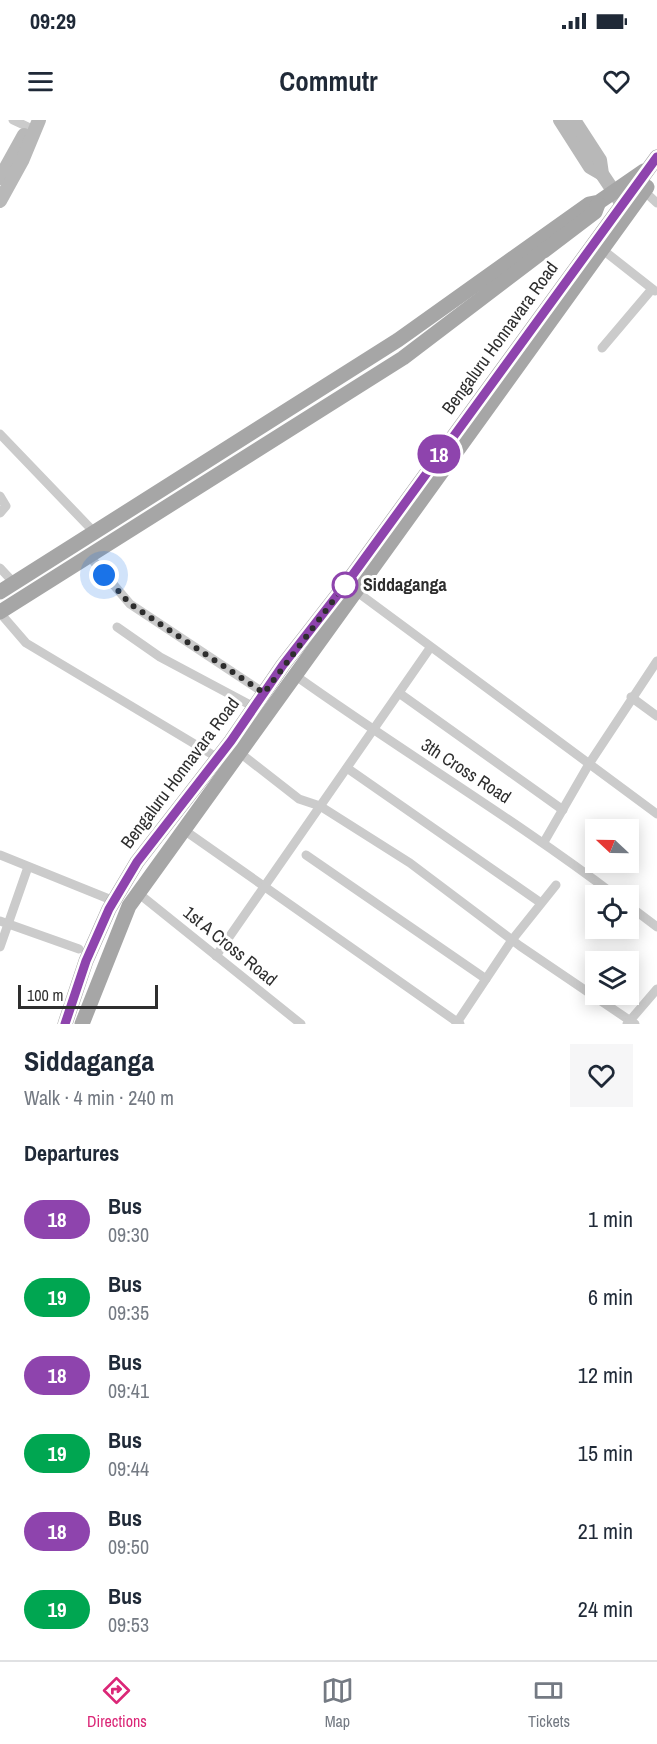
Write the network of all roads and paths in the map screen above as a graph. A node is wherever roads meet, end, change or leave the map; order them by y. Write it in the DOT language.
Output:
graph roads {
  1 [pos="13,120"];
  2 [pos="560,120"];
  3 [pos="574,120"];
  4 [pos="32,122"];
  5 [pos="657,157"];
  6 [pos="654,170"];
  7 [pos="602,174"];
  8 [pos="0,178"];
  9 [pos="613,191"];
  10 [pos="644,191"];
  11 [pos="0,201"];
  12 [pos="599,202"];
  13 [pos="657,203"];
  14 [pos="625,209"];
  15 [pos="578,225"];
  16 [pos="603,250"];
  17 [pos="586,254"];
  18 [pos="654,290"];
  19 [pos="602,348"];
  20 [pos="0,434"];
  21 [pos="0,496"];
  22 [pos="0,513"];
  23 [pos="95,533"];
  24 [pos="90,557"];
  25 [pos="0,568"];
  26 [pos="14,583"];
  27 [pos="352,588"];
  28 [pos="0,592"];
  29 [pos="0,613"];
  30 [pos="117,627"];
  31 [pos="430,648"];
  32 [pos="657,662"];
  33 [pos="296,676"];
  34 [pos="264,693"];
  35 [pos="399,693"];
  36 [pos="632,697"];
  37 [pos="254,707"];
  38 [pos="657,716"];
  39 [pos="373,730"];
  40 [pos="240,753"];
  41 [pos="218,758"];
  42 [pos="589,764"];
  43 [pos="347,768"];
  44 [pos="320,806"];
  45 [pos="563,810"];
  46 [pos="657,814"];
  47 [pos="184,830"];
  48 [pos="544,842"];
  49 [pos="0,855"];
  50 [pos="306,855"];
  51 [pos="28,867"];
  52 [pos="556,885"];
  53 [pos="601,885"];
  54 [pos="264,887"];
  55 [pos="138,893"];
  56 [pos="114,901"];
  57 [pos="541,903"];
  58 [pos="639,913"];
  59 [pos="4,922"];
  60 [pos="657,927"];
  61 [pos="512,940"];
  62 [pos="0,947"];
  63 [pos="79,949"];
  64 [pos="216,956"];
  65 [pos="486,979"];
  66 [pos="657,989"];
  67 [pos="457,1023"];
  68 [pos="631,1023"];
  69 [pos="65,1024"];
  70 [pos="81,1024"];
  71 [pos="300,1024"];
  1 -- 4 [label="street"];
  2 -- 7 [label="main road"];
  3 -- 7 [label="main road"];
  4 -- 8 [label="main road"];
  4 -- 11 [label="main road"];
  5 -- 6 [label="main road, Bengaluru Honnavara Road"];
  6 -- 9 [label="main road"];
  6 -- 10 [label="main road, Bengaluru Honnavara Road"];
  6 -- 14 [label="main road, Bengaluru Honnavara Road"];
  7 -- 9 [label="main road"];
  9 -- 12 [label="main road"];
  9 -- 14 [label="main road"];
  10 -- 13 [label="street"];
  10 -- 14 [label="main road, Bengaluru Honnavara Road"];
  12 -- 15 [label="main road"];
  12 -- 23 [label="main road"];
  14 -- 16 [label="main road, Bengaluru Honnavara Road"];
  14 -- 17 [label="main road, Bengaluru Honnavara Road"];
  15 -- 17 [label="main road"];
  15 -- 24 [label="main road"];
  16 -- 18 [label="street"];
  16 -- 27 [label="main road, Bengaluru Honnavara Road"];
  17 -- 27 [label="main road, Bengaluru Honnavara Road"];
  18 -- 19 [label="street"];
  20 -- 23 [label="street"];
  21 -- 22 [label="street"];
  23 -- 26 [label="main road"];
  24 -- 29 [label="main road"];
  24 -- 34 [label="street"];
  25 -- 26 [label="street"];
  26 -- 28 [label="main road"];
  27 -- 31 [label="street"];
  27 -- 33 [label="main road, Bengaluru Honnavara Road"];
  27 -- 34 [label="main road, Bengaluru Honnavara Road"];
  29 -- 41 [label="street"];
  30 -- 37 [label="street"];
  31 -- 35 [label="street"];
  31 -- 42 [label="street"];
  32 -- 36 [label="street"];
  33 -- 39 [label="street, 3th Cross Road"];
  33 -- 40 [label="main road, Bengaluru Honnavara Road"];
  34 -- 37 [label="main road, Bengaluru Honnavara Road"];
  35 -- 39 [label="street"];
  35 -- 45 [label="street"];
  36 -- 38 [label="street"];
  36 -- 42 [label="street"];
  37 -- 41 [label="main road, Bengaluru Honnavara Road"];
  39 -- 43 [label="street"];
  39 -- 48 [label="street, 3th Cross Road"];
  40 -- 44 [label="street"];
  40 -- 47 [label="main road, Bengaluru Honnavara Road"];
  41 -- 56 [label="main road, Bengaluru Honnavara Road"];
  42 -- 45 [label="street"];
  42 -- 46 [label="street"];
  43 -- 44 [label="street"];
  43 -- 57 [label="street"];
  44 -- 54 [label="street"];
  44 -- 61 [label="street"];
  45 -- 48 [label="street"];
  47 -- 54 [label="street"];
  47 -- 55 [label="main road, Bengaluru Honnavara Road"];
  48 -- 53 [label="street, 3th Cross Road"];
  49 -- 51 [label="street"];
  50 -- 65 [label="street"];
  51 -- 56 [label="street"];
  51 -- 59 [label="street"];
  52 -- 57 [label="street"];
  54 -- 64 [label="street"];
  54 -- 67 [label="street"];
  55 -- 64 [label="street, 1st A Cross Road"];
  55 -- 70 [label="main road, Bengaluru Honnavara Road"];
  56 -- 69 [label="main road, Bengaluru Honnavara Road"];
  57 -- 61 [label="street"];
  58 -- 60 [label="street"];
  59 -- 62 [label="street"];
  59 -- 63 [label="street"];
  61 -- 65 [label="street"];
  61 -- 68 [label="street"];
  64 -- 71 [label="street, 1st A Cross Road"];
  65 -- 67 [label="street"];
  66 -- 68 [label="street"];
}
